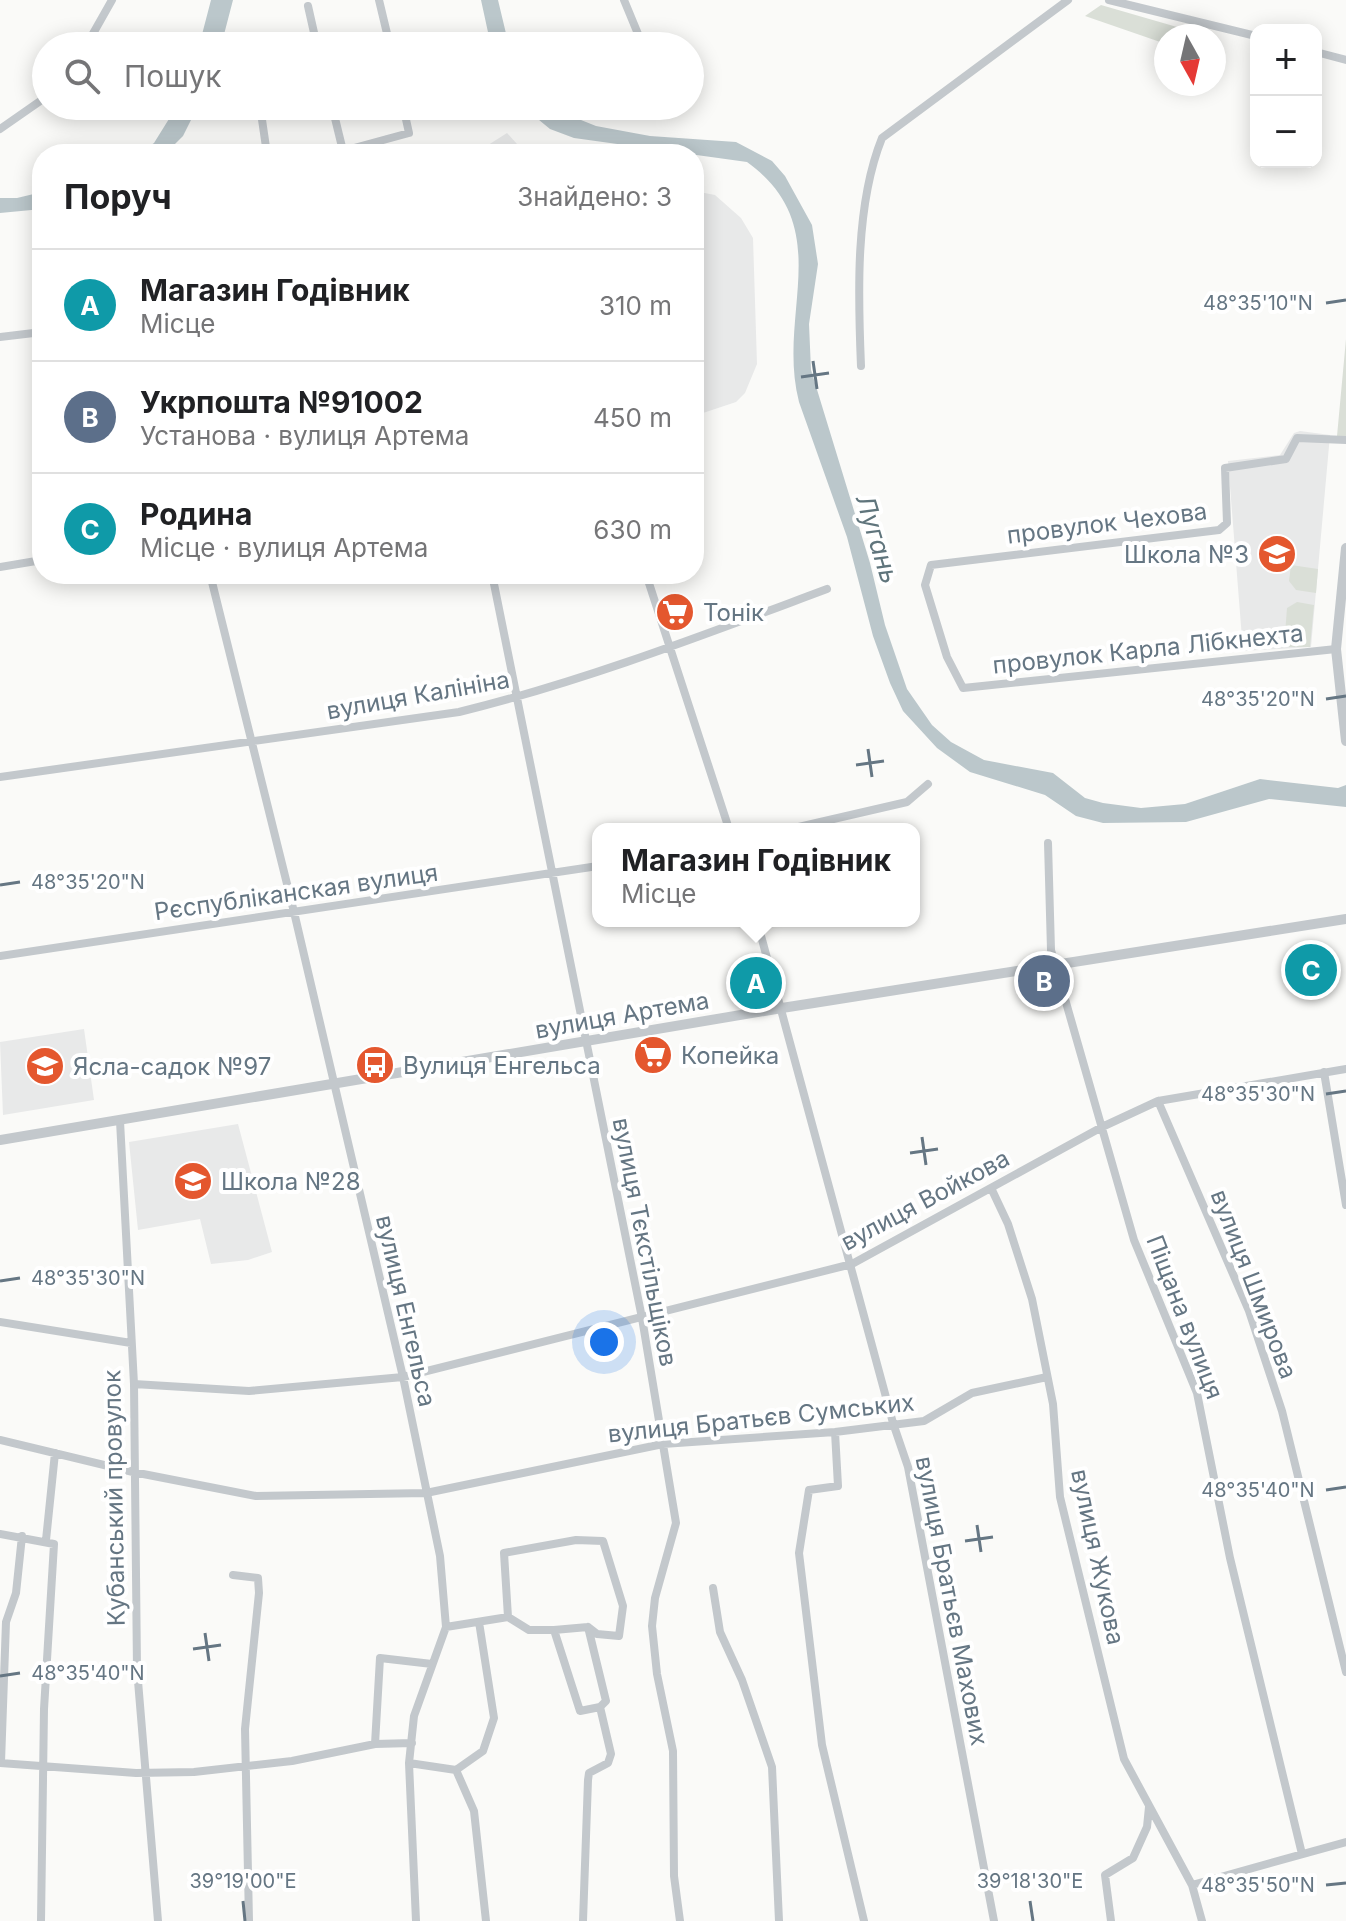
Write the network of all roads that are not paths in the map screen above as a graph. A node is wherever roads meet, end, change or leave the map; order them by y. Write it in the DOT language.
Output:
graph roads {
  1 [pos="112,0"];
  2 [pos="379,0"];
  3 [pos="624,0"];
  4 [pos="1068,0"];
  5 [pos="1109,0"];
  6 [pos="308,6"];
  7 [pos="94,32"];
  8 [pos="314,32"];
  9 [pos="387,32"];
  10 [pos="637,32"];
  11 [pos="1250,35"];
  12 [pos="1322,54"];
  13 [pos="1346,60"];
  14 [pos="32,107"];
  15 [pos="262,120"];
  16 [pos="335,120"];
  17 [pos="406,120"];
  18 [pos="0,129"];
  19 [pos="266,144"];
  20 [pos="341,144"];
  21 [pos="369,144"];
  22 [pos="32,333"];
  23 [pos="0,337"];
  24 [pos="861,366"];
  25 [pos="1346,440"];
  26 [pos="1346,548"];
  27 [pos="32,562"];
  28 [pos="0,567"];
  29 [pos="212,584"];
  30 [pos="494,584"];
  31 [pos="649,584"];
  32 [pos="827,589"];
  33 [pos="1342,622"];
  34 [pos="670,648"];
  35 [pos="1336,649"];
  36 [pos="963,688"];
  37 [pos="518,698"];
  38 [pos="1346,741"];
  39 [pos="250,743"];
  40 [pos="0,777"];
  41 [pos="928,784"];
  42 [pos="727,823"];
  43 [pos="816,823"];
  44 [pos="1048,843"];
  45 [pos="592,867"];
  46 [pos="553,874"];
  47 [pos="294,912"];
  48 [pos="1346,919"];
  49 [pos="759,927"];
  50 [pos="0,956"];
  51 [pos="1056,966"];
  52 [pos="782,1008"];
  53 [pos="584,1042"];
  54 [pos="1346,1069"];
  55 [pos="1324,1072"];
  56 [pos="331,1083"];
  57 [pos="1158,1101"];
  58 [pos="120,1121"];
  59 [pos="1102,1127"];
  60 [pos="0,1140"];
  61 [pos="992,1190"];
  62 [pos="1346,1205"];
  63 [pos="852,1264"];
  64 [pos="642,1318"];
  65 [pos="0,1322"];
  66 [pos="131,1343"];
  67 [pos="403,1377"];
  68 [pos="1047,1377"];
  69 [pos="134,1384"];
  70 [pos="893,1423"];
  71 [pos="835,1432"];
  72 [pos="0,1440"];
  73 [pos="663,1444"];
  74 [pos="55,1453"];
  75 [pos="133,1472"];
  76 [pos="426,1493"];
  77 [pos="0,1534"];
  78 [pos="22,1536"];
  79 [pos="46,1540"];
  80 [pos="233,1575"];
  81 [pos="713,1588"];
  82 [pos="508,1617"];
  83 [pos="479,1622"];
  84 [pos="446,1627"];
  85 [pos="588,1627"];
  86 [pos="554,1630"];
  87 [pos="432,1664"];
  88 [pos="1346,1672"];
  89 [pos="600,1707"];
  90 [pos="412,1743"];
  91 [pos="375,1744"];
  92 [pos="0,1762"];
  93 [pos="409,1763"];
  94 [pos="45,1767"];
  95 [pos="247,1768"];
  96 [pos="456,1770"];
  97 [pos="148,1774"];
  98 [pos="1149,1806"];
  99 [pos="1346,1842"];
  100 [pos="1302,1854"];
  101 [pos="1192,1885"];
  102 [pos="41,1921"];
  103 [pos="158,1921"];
  104 [pos="249,1921"];
  105 [pos="416,1921"];
  106 [pos="486,1921"];
  107 [pos="583,1921"];
  108 [pos="680,1921"];
  109 [pos="779,1921"];
  110 [pos="864,1921"];
  111 [pos="994,1921"];
  112 [pos="1111,1921"];
  113 [pos="1202,1921"];
  1 -- 7 [label="street"];
  2 -- 9 [label="street"];
  3 -- 10 [label="street"];
  4 -- 24 [label="street"];
  5 -- 11 [label="street"];
  6 -- 8 [label="street"];
  12 -- 13 [label="street"];
  14 -- 18 [label="street"];
  15 -- 19 [label="street"];
  16 -- 20 [label="street"];
  17 -- 21 [label="street"];
  22 -- 23 [label="street"];
  25 -- 36 [label="street, провулок Чехова"];
  26 -- 33 [label="street"];
  27 -- 28 [label="street"];
  29 -- 39 [label="street, вулиця Енгельса"];
  30 -- 37 [label="street, вулиця Тєкстільщіков"];
  31 -- 34 [label="street"];
  32 -- 34 [label="street, вулиця Калініна"];
  33 -- 35 [label="street"];
  34 -- 37 [label="street, вулиця Калініна"];
  34 -- 42 [label="street"];
  35 -- 36 [label="street, провулок Карла Лібкнехта"];
  35 -- 38 [label="street"];
  37 -- 39 [label="street, вулиця Калініна"];
  37 -- 46 [label="street, вулиця Тєкстільщіков"];
  39 -- 40 [label="street, вулиця Калініна"];
  39 -- 47 [label="street, вулиця Енгельса"];
  41 -- 43 [label="street"];
  44 -- 51 [label="street, Піщана вулиця"];
  45 -- 46 [label="street, Рєспубліканская вулиця"];
  46 -- 47 [label="street, Рєспубліканская вулиця"];
  46 -- 53 [label="street, вулиця Тєкстільщіков"];
  47 -- 50 [label="street, Рєспубліканская вулиця"];
  47 -- 56 [label="street, вулиця Енгельса"];
  48 -- 51 [label="street, вулиця Артема"];
  49 -- 52 [label="street, вулиця Братьєв Махових"];
  51 -- 52 [label="street, вулиця Артема"];
  51 -- 59 [label="street, Піщана вулиця"];
  52 -- 53 [label="street, вулиця Артема"];
  52 -- 63 [label="street, вулиця Братьєв Махових"];
  53 -- 56 [label="street, вулиця Артема"];
  53 -- 64 [label="street, вулиця Тєкстільщіков"];
  54 -- 55 [label="street, вулиця Войкова"];
  55 -- 57 [label="street, вулиця Войкова"];
  55 -- 62 [label="street"];
  56 -- 58 [label="street, вулиця Артема"];
  56 -- 67 [label="street, вулиця Енгельса"];
  57 -- 59 [label="street, вулиця Войкова"];
  57 -- 88 [label="street, вулиця Шмирова"];
  58 -- 60 [label="street, вулиця Артема"];
  58 -- 66 [label="street, Кубанський провулок"];
  59 -- 61 [label="street, вулиця Войкова"];
  59 -- 100 [label="street, Піщана вулиця"];
  61 -- 63 [label="street, вулиця Войкова"];
  61 -- 68 [label="street, вулиця Жукова"];
  63 -- 64 [label="street, вулиця Войкова"];
  63 -- 70 [label="street, вулиця Братьєв Махових"];
  64 -- 67 [label="street, вулиця Войкова"];
  64 -- 73 [label="street, вулиця Тєкстільщіков"];
  65 -- 66 [label="street"];
  66 -- 69 [label="street, Кубанський провулок"];
  67 -- 69 [label="street, вулиця Войкова"];
  67 -- 76 [label="street, вулиця Енгельса"];
  68 -- 70 [label="street, вулиця Братьєв Сумських"];
  68 -- 98 [label="street, вулиця Жукова"];
  69 -- 75 [label="street, Кубанський провулок"];
  70 -- 71 [label="street, вулиця Братьєв Сумських"];
  70 -- 111 [label="street, вулиця Братьєв Махових"];
  71 -- 73 [label="street, вулиця Братьєв Сумських"];
  71 -- 110 [label="street"];
  72 -- 74 [label="street, вулиця Братьєв Сумських"];
  73 -- 76 [label="street, вулиця Братьєв Сумських"];
  73 -- 108 [label="street, вулиця Тєкстільщіков"];
  74 -- 75 [label="street, вулиця Братьєв Сумських"];
  74 -- 79 [label="street"];
  75 -- 76 [label="street, вулиця Братьєв Сумських"];
  75 -- 97 [label="street, Кубанський провулок"];
  76 -- 84 [label="street, вулиця Енгельса"];
  77 -- 78 [label="street"];
  78 -- 79 [label="street"];
  78 -- 92 [label="street"];
  79 -- 94 [label="street"];
  80 -- 95 [label="street"];
  81 -- 109 [label="street"];
  82 -- 83 [label="street"];
  82 -- 85 [label="street"];
  82 -- 86 [label="street"];
  83 -- 84 [label="street"];
  83 -- 96 [label="street"];
  84 -- 87 [label="street, вулиця Енгельса"];
  85 -- 86 [label="street"];
  85 -- 89 [label="street"];
  86 -- 89 [label="street"];
  87 -- 90 [label="street, вулиця Енгельса"];
  87 -- 91 [label="street"];
  89 -- 107 [label="street"];
  90 -- 91 [label="street"];
  90 -- 93 [label="street, вулиця Енгельса"];
  91 -- 95 [label="street"];
  92 -- 94 [label="street"];
  93 -- 96 [label="street"];
  93 -- 105 [label="street, вулиця Енгельса"];
  94 -- 97 [label="street"];
  94 -- 102 [label="street"];
  95 -- 97 [label="street"];
  95 -- 104 [label="street"];
  96 -- 106 [label="street"];
  97 -- 103 [label="street, Кубанський провулок"];
  98 -- 101 [label="street, вулиця Жукова"];
  98 -- 112 [label="street"];
  99 -- 100 [label="street"];
  100 -- 101 [label="street"];
  101 -- 113 [label="street, вулиця Жукова"];
}
